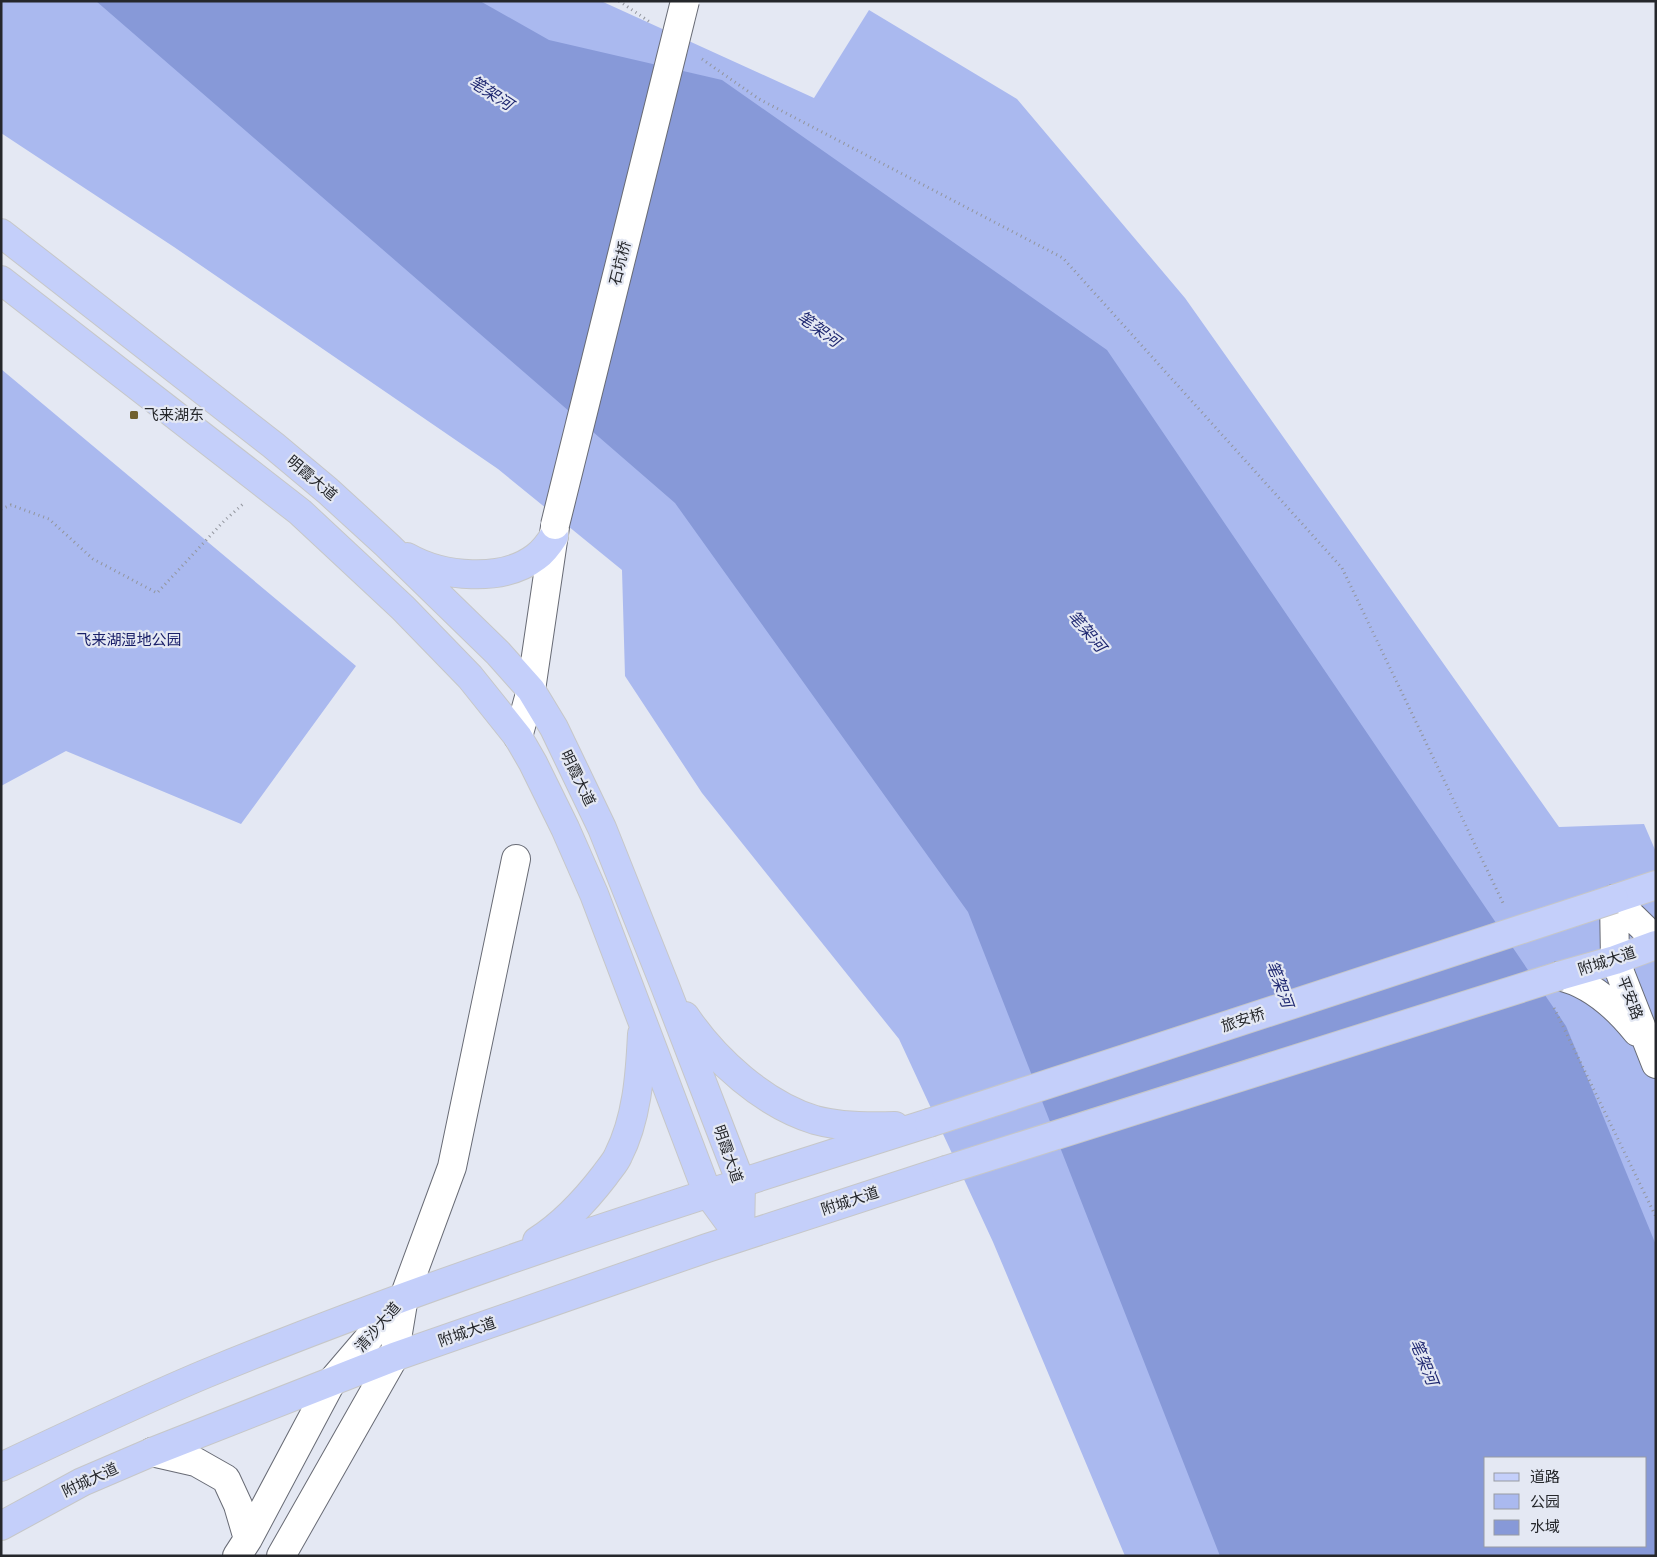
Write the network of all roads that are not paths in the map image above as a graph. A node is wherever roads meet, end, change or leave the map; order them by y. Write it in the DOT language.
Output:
graph roads {
  1 [pos="684,1"];
  2 [pos="1,233"];
  3 [pos="1,280"];
  4 [pos="555,531"];
  5 [pos="387,545"];
  6 [pos="530,690"];
  7 [pos="518,737"];
  8 [pos="516,859"];
  9 [pos="1656,885"];
  10 [pos="1614,899"];
  11 [pos="1656,940"];
  12 [pos="1656,945"];
  13 [pos="1615,960"];
  14 [pos="1559,976"];
  15 [pos="665,986"];
  16 [pos="643,1025"];
  17 [pos="1653,1056"];
  18 [pos="929,1123"];
  19 [pos="741,1183"];
  20 [pos="708,1192"];
  21 [pos="740,1237"];
  22 [pos="508,1260"];
  23 [pos="404,1297"];
  24 [pos="394,1357"];
  25 [pos="332,1381"];
  26 [pos="152,1452"];
  27 [pos="1,1467"];
  28 [pos="1,1526"];
  29 [pos="243,1548"];
  30 [pos="281,1556"];
  1 -- 4 [label="street, 石坑桥, bridge"];
  2 -- 5 [label="main road, 明霞大道"];
  3 -- 7 [label="main road, 明霞大道"];
  4 -- 5 [label="main road"];
  4 -- 6 [label="street, 石坑桥"];
  5 -- 6 [label="main road, 明霞大道"];
  6 -- 7 [label="street, 石坑桥"];
  6 -- 15 [label="main road, 明霞大道"];
  7 -- 16 [label="main road, 明霞大道"];
  8 -- 23 [label="street"];
  9 -- 10 [label="main road"];
  10 -- 11 [label="street"];
  10 -- 13 [label="street, 平安路"];
  10 -- 18 [label="main road, 旅安桥, bridge"];
  12 -- 13 [label="main road, 附城大道"];
  13 -- 14 [label="main road, 附城大道"];
  13 -- 17 [label="street, 平安路"];
  14 -- 17 [label="street"];
  14 -- 21 [label="main road, 附城大道, bridge"];
  15 -- 18 [label="main road"];
  15 -- 19 [label="main road, 明霞大道"];
  16 -- 20 [label="main road, 明霞大道"];
  16 -- 22 [label="main road"];
  18 -- 19 [label="main road"];
  19 -- 20 [label="main road"];
  19 -- 21 [label="main road, 明霞大道"];
  20 -- 21 [label="main road, 明霞大道"];
  20 -- 22 [label="main road"];
  21 -- 24 [label="main road, 附城大道"];
  22 -- 23 [label="main road"];
  23 -- 24 [label="street, 清沙大道"];
  23 -- 25 [label="street, 清沙大道"];
  23 -- 27 [label="main road"];
  24 -- 25 [label="main road, 附城大道"];
  24 -- 30 [label="street, 清沙大道"];
  25 -- 26 [label="main road, 附城大道"];
  25 -- 29 [label="street, 清沙大道"];
  26 -- 28 [label="main road, 附城大道"];
  26 -- 29 [label="street"];
}
